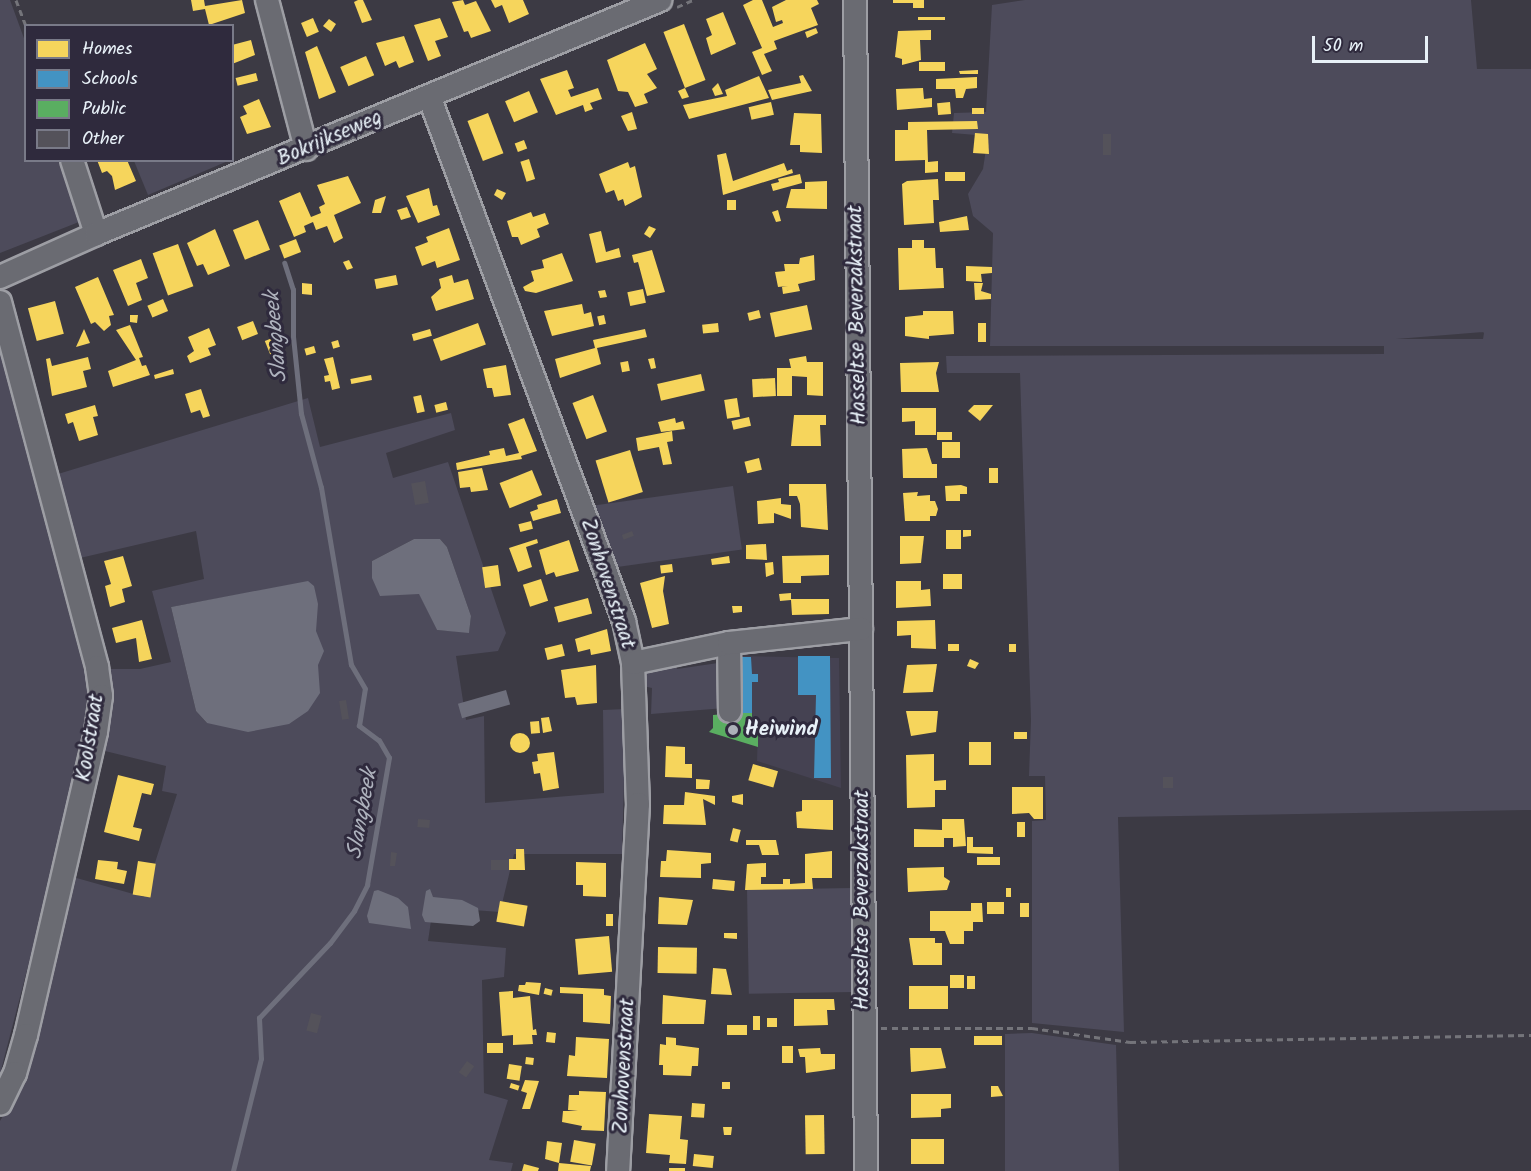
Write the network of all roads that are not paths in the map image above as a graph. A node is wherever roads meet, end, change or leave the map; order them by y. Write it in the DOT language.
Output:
graph roads {
  1 [pos="267,0"];
  2 [pos="660,0"];
  3 [pos="855,0"];
  4 [pos="429,96"];
  5 [pos="306,149"];
  6 [pos="73,162"];
  7 [pos="96,234"];
  8 [pos="0,277"];
  9 [pos="0,302"];
  10 [pos="861,629"];
  11 [pos="729,643"];
  12 [pos="633,663"];
  13 [pos="730,711"];
  14 [pos="0,1104"];
  15 [pos="618,1171"];
  16 [pos="866,1171"];
  1 -- 5 [label="street"];
  2 -- 4 [label="street, Bokrijkseweg"];
  3 -- 10 [label="street, Hasseltse Beverzakstraat"];
  4 -- 5 [label="street, Bokrijkseweg"];
  4 -- 12 [label="street, Zonhovenstraat"];
  5 -- 7 [label="street, Bokrijkseweg"];
  6 -- 7 [label="street"];
  7 -- 8 [label="street, Bokrijkseweg"];
  9 -- 14 [label="street, Koolstraat"];
  10 -- 11 [label="street"];
  10 -- 16 [label="street, Hasseltse Beverzakstraat"];
  11 -- 12 [label="street"];
  11 -- 13 [label="street"];
  12 -- 15 [label="street, Zonhovenstraat"];
}
